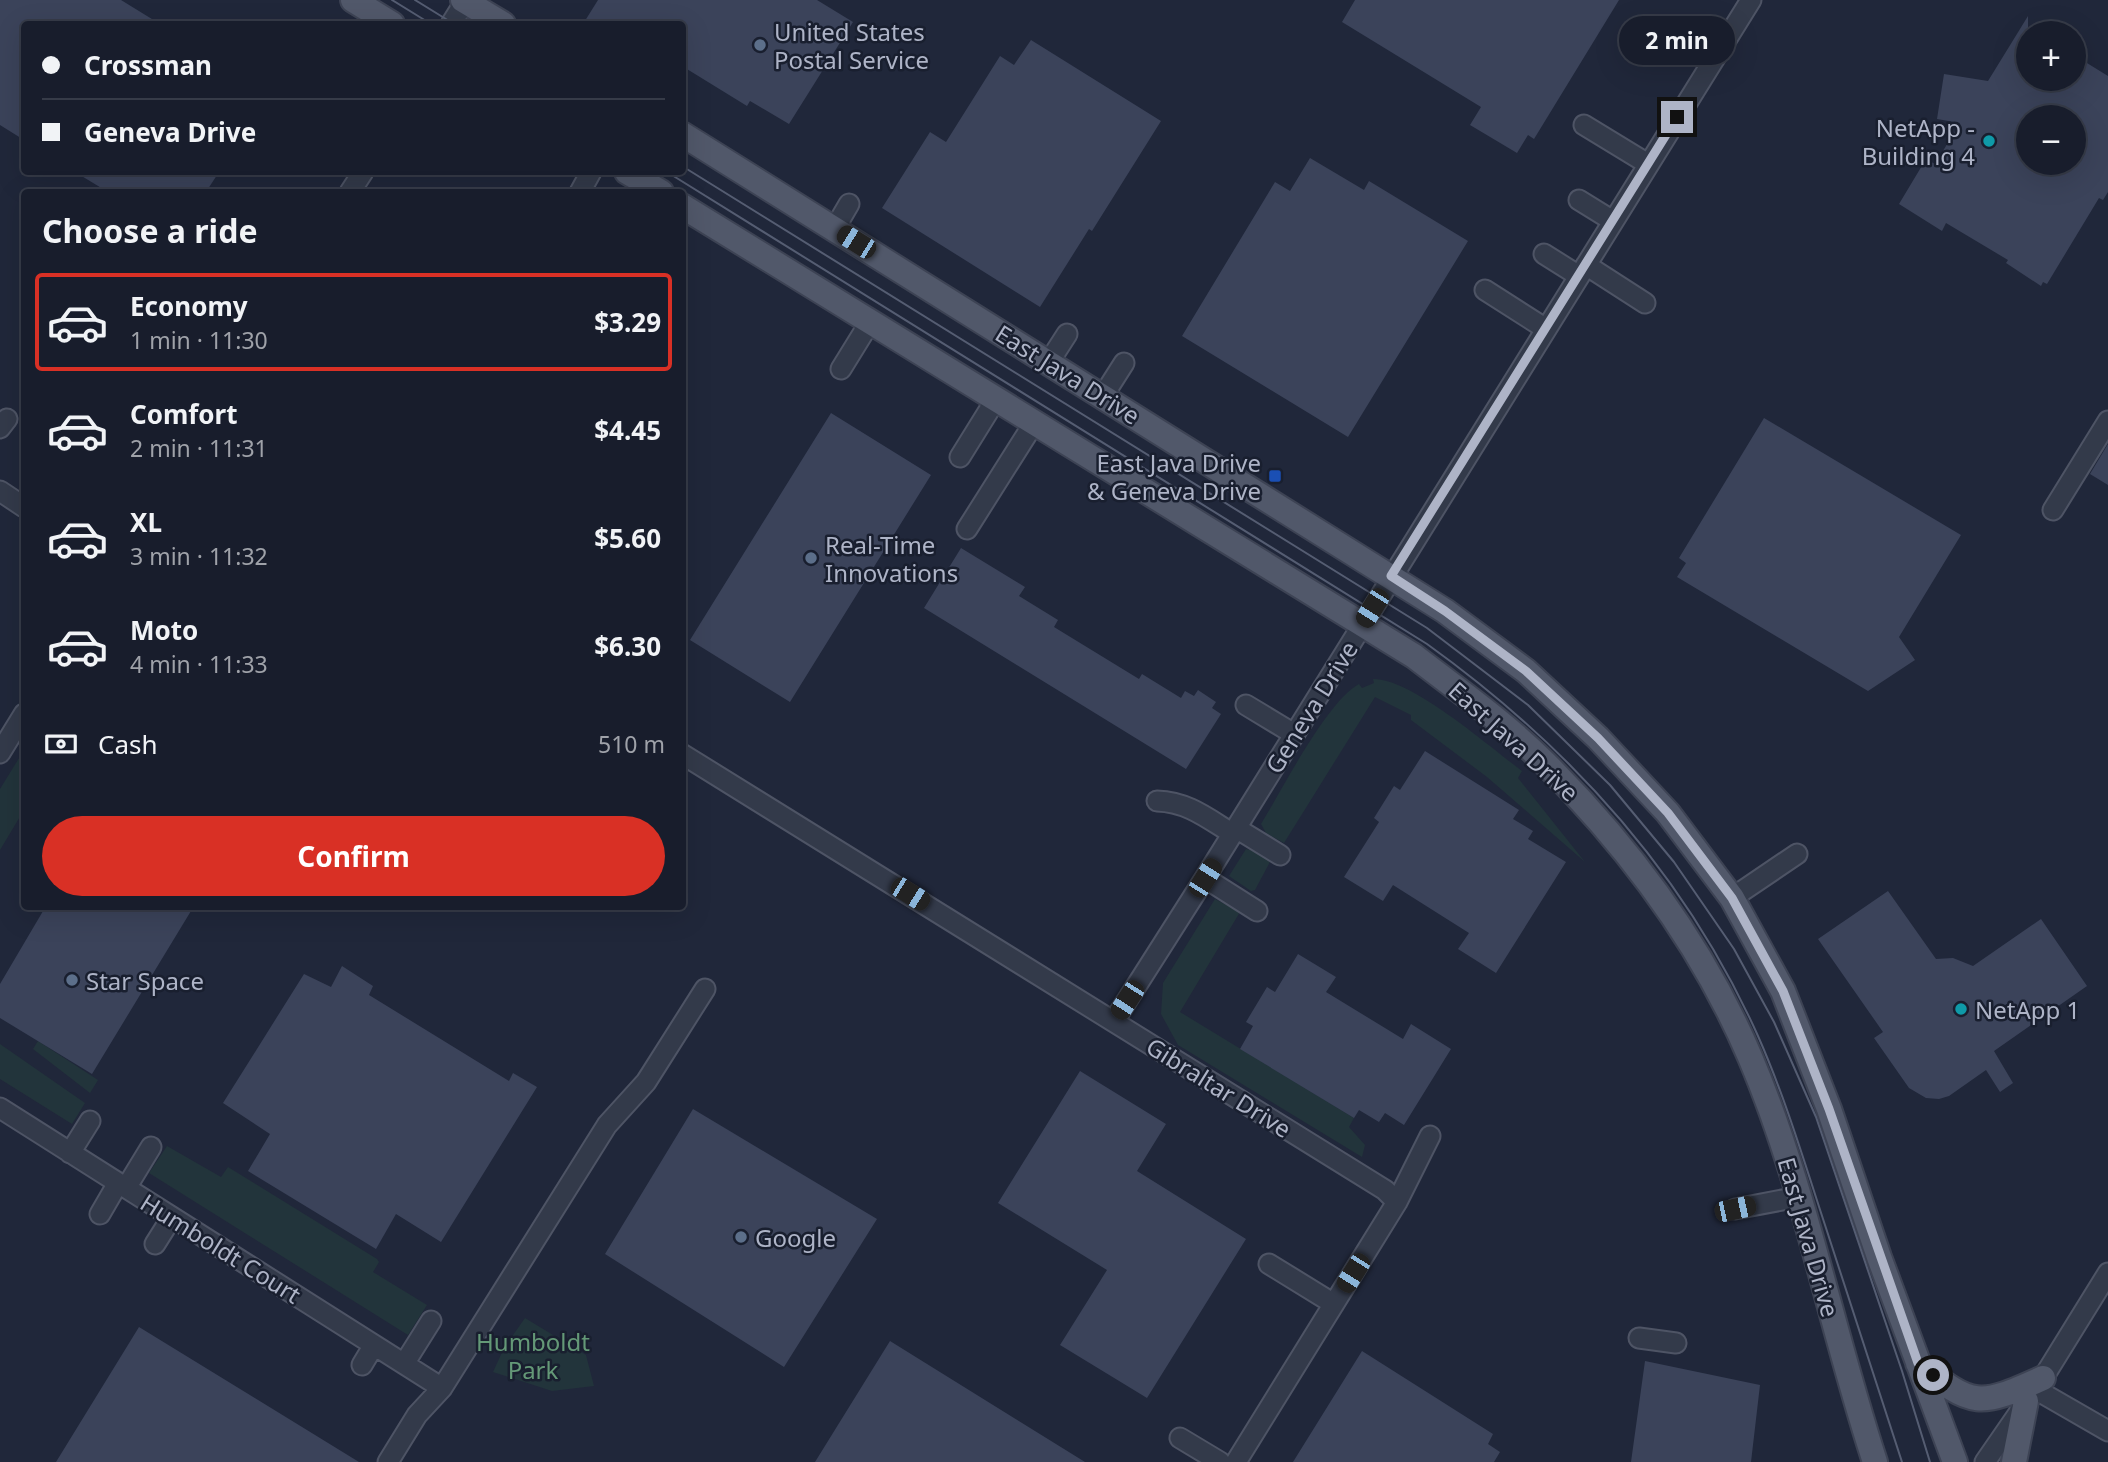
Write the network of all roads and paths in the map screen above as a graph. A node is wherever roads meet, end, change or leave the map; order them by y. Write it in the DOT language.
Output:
graph roads {
  1 [pos="354,0"];
  2 [pos="465,0"];
  3 [pos="1751,0"];
  4 [pos="387,21"];
  5 [pos="454,21"];
  6 [pos="498,21"];
  7 [pos="1584,125"];
  8 [pos="686,137"];
  9 [pos="1648,164"];
  10 [pos="631,175"];
  11 [pos="655,189"];
  12 [pos="1579,200"];
  13 [pos="849,204"];
  14 [pos="686,208"];
  15 [pos="1613,221"];
  16 [pos="835,229"];
  17 [pos="1544,254"];
  18 [pos="1582,270"];
  19 [pos="1485,290"];
  20 [pos="1645,303"];
  21 [pos="870,322"];
  22 [pos="1546,329"];
  23 [pos="1067,334"];
  24 [pos="1049,362"];
  25 [pos="1124,362"];
  26 [pos="841,369"];
  27 [pos="1104,396"];
  28 [pos="996,399"];
  29 [pos="2108,422"];
  30 [pos="1034,423"];
  31 [pos="960,457"];
  32 [pos="0,491"];
  33 [pos="21,504"];
  34 [pos="2053,510"];
  35 [pos="967,529"];
  36 [pos="1391,576"];
  37 [pos="1362,625"];
  38 [pos="1247,705"];
  39 [pos="21,719"];
  40 [pos="1294,734"];
  41 [pos="0,753"];
  42 [pos="686,756"];
  43 [pos="1157,801"];
  44 [pos="1235,831"];
  45 [pos="1797,854"];
  46 [pos="1280,855"];
  47 [pos="1205,878"];
  48 [pos="1732,898"];
  49 [pos="1257,911"];
  50 [pos="705,989"];
  51 [pos="1114,1021"];
  52 [pos="0,1108"];
  53 [pos="90,1121"];
  54 [pos="1430,1136"];
  55 [pos="151,1147"];
  56 [pos="70,1153"];
  57 [pos="122,1185"];
  58 [pos="1798,1197"];
  59 [pos="1397,1202"];
  60 [pos="1735,1209"];
  61 [pos="100,1214"];
  62 [pos="172,1217"];
  63 [pos="155,1244"];
  64 [pos="1269,1264"];
  65 [pos="2108,1273"];
  66 [pos="1334,1304"];
  67 [pos="431,1321"];
  68 [pos="1639,1338"];
  69 [pos="1676,1343"];
  70 [pos="374,1345"];
  71 [pos="1918,1363"];
  72 [pos="404,1364"];
  73 [pos="362,1365"];
  74 [pos="442,1388"];
  75 [pos="2035,1389"];
  76 [pos="2108,1432"];
  77 [pos="1180,1438"];
  78 [pos="388,1462"];
  79 [pos="1220,1462"];
  80 [pos="1236,1462"];
  81 [pos="1875,1462"];
  82 [pos="1955,1462"];
  83 [pos="1985,1462"];
  84 [pos="2014,1462"];
  1 -- 4 [label="main road"];
  2 -- 5 [label="street"];
  2 -- 6 [label="main road"];
  3 -- 9 [label="street, Geneva Drive"];
  7 -- 9 [label="street"];
  8 -- 16 [label="main road, East Java Drive"];
  9 -- 15 [label="street, Geneva Drive"];
  10 -- 11 [label="main road"];
  12 -- 15 [label="street"];
  13 -- 16 [label="street"];
  14 -- 21 [label="main road, East Java Drive"];
  15 -- 18 [label="street, Geneva Drive"];
  16 -- 24 [label="main road, East Java Drive"];
  17 -- 18 [label="street"];
  18 -- 20 [label="street"];
  18 -- 22 [label="street, Geneva Drive"];
  19 -- 22 [label="street"];
  21 -- 26 [label="street"];
  21 -- 28 [label="main road, East Java Drive"];
  22 -- 36 [label="street, Geneva Drive"];
  23 -- 24 [label="street"];
  24 -- 27 [label="main road, East Java Drive"];
  25 -- 27 [label="street"];
  27 -- 36 [label="main road, East Java Drive"];
  28 -- 30 [label="main road, East Java Drive"];
  28 -- 31 [label="street"];
  29 -- 34 [label="street"];
  30 -- 35 [label="street"];
  30 -- 37 [label="main road, East Java Drive"];
  32 -- 33 [label="street"];
  36 -- 37 [label="street, Geneva Drive"];
  36 -- 48 [label="main road, East Java Drive"];
  37 -- 40 [label="street, Geneva Drive"];
  37 -- 58 [label="main road, East Java Drive"];
  38 -- 40 [label="street"];
  39 -- 41 [label="street"];
  40 -- 44 [label="street, Geneva Drive"];
  42 -- 51 [label="street, Gibraltar Drive"];
  43 -- 44 [label="street"];
  44 -- 46 [label="street"];
  44 -- 47 [label="street, Geneva Drive"];
  45 -- 48 [label="street"];
  47 -- 49 [label="street"];
  47 -- 51 [label="street, Geneva Drive"];
  48 -- 71 [label="main road, East Java Drive"];
  50 -- 74 [label="street"];
  51 -- 59 [label="street, Gibraltar Drive"];
  52 -- 56 [label="street, Humboldt Court"];
  53 -- 56 [label="street"];
  54 -- 59 [label="street"];
  55 -- 57 [label="street"];
  56 -- 57 [label="street, Humboldt Court"];
  57 -- 61 [label="street"];
  57 -- 62 [label="street, Humboldt Court"];
  58 -- 60 [label="street"];
  58 -- 81 [label="main road, East Java Drive"];
  59 -- 66 [label="street"];
  62 -- 63 [label="street"];
  62 -- 70 [label="street, Humboldt Court"];
  64 -- 66 [label="street"];
  65 -- 75 [label="street"];
  66 -- 80 [label="street"];
  67 -- 72 [label="street"];
  68 -- 69 [label="street"];
  70 -- 72 [label="street, Humboldt Court"];
  70 -- 73 [label="street"];
  71 -- 75 [label="main road"];
  71 -- 82 [label="main road, East Java Drive"];
  72 -- 74 [label="street, Humboldt Court"];
  74 -- 78 [label="street"];
  75 -- 76 [label="street"];
  75 -- 83 [label="street"];
  75 -- 84 [label="main road"];
  77 -- 79 [label="street"];
}
